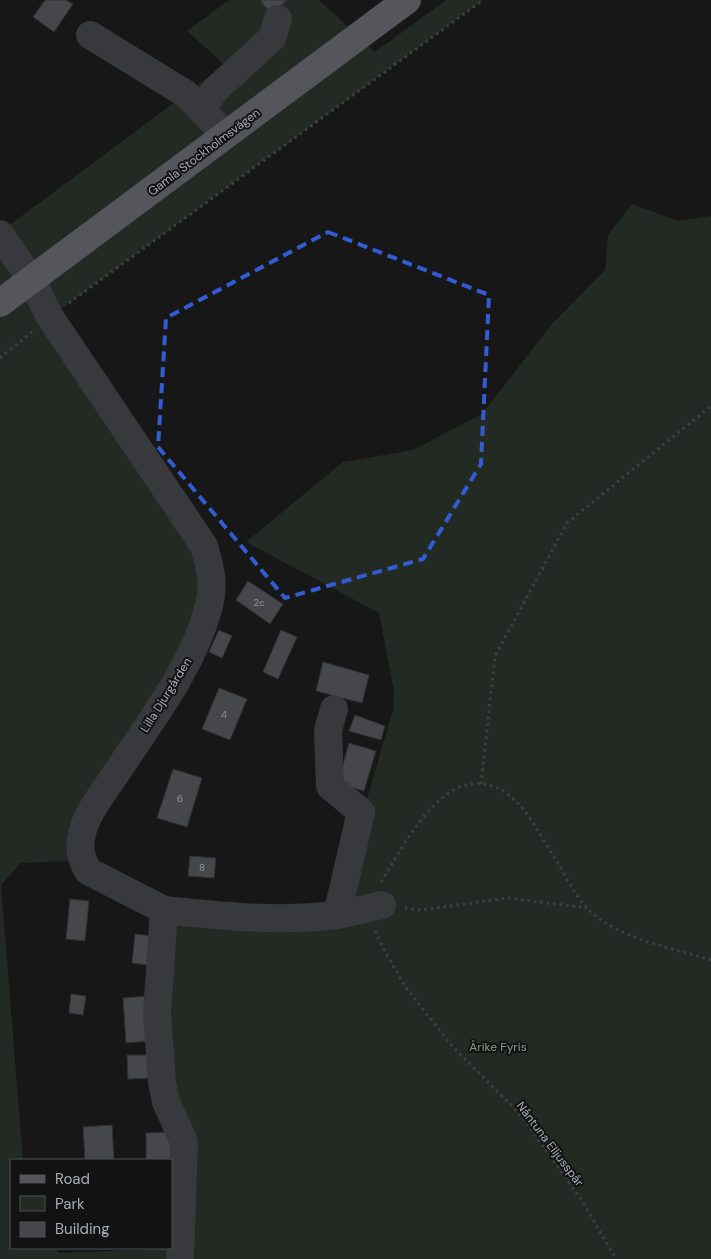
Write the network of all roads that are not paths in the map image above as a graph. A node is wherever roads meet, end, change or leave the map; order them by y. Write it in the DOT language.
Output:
graph roads {
  1 [pos="407,0"];
  2 [pos="278,20"];
  3 [pos="90,36"];
  4 [pos="201,110"];
  5 [pos="226,135"];
  6 [pos="0,234"];
  7 [pos="31,280"];
  8 [pos="0,303"];
  9 [pos="334,709"];
  10 [pos="377,906"];
  11 [pos="164,910"];
  12 [pos="337,915"];
  13 [pos="180,1259"];
  1 -- 5 [label="main road, Gamla Stockholmsvägen"];
  2 -- 4 [label="street"];
  3 -- 4 [label="street"];
  4 -- 5 [label="street"];
  5 -- 7 [label="main road, Gamla Stockholmsvägen"];
  6 -- 7 [label="street"];
  7 -- 8 [label="main road, Gamla Stockholmsvägen"];
  7 -- 11 [label="street, Lilla Djurgården"];
  9 -- 12 [label="street"];
  10 -- 12 [label="street, Lilla Djurgården"];
  11 -- 12 [label="street, Lilla Djurgården"];
  11 -- 13 [label="street"];
}
